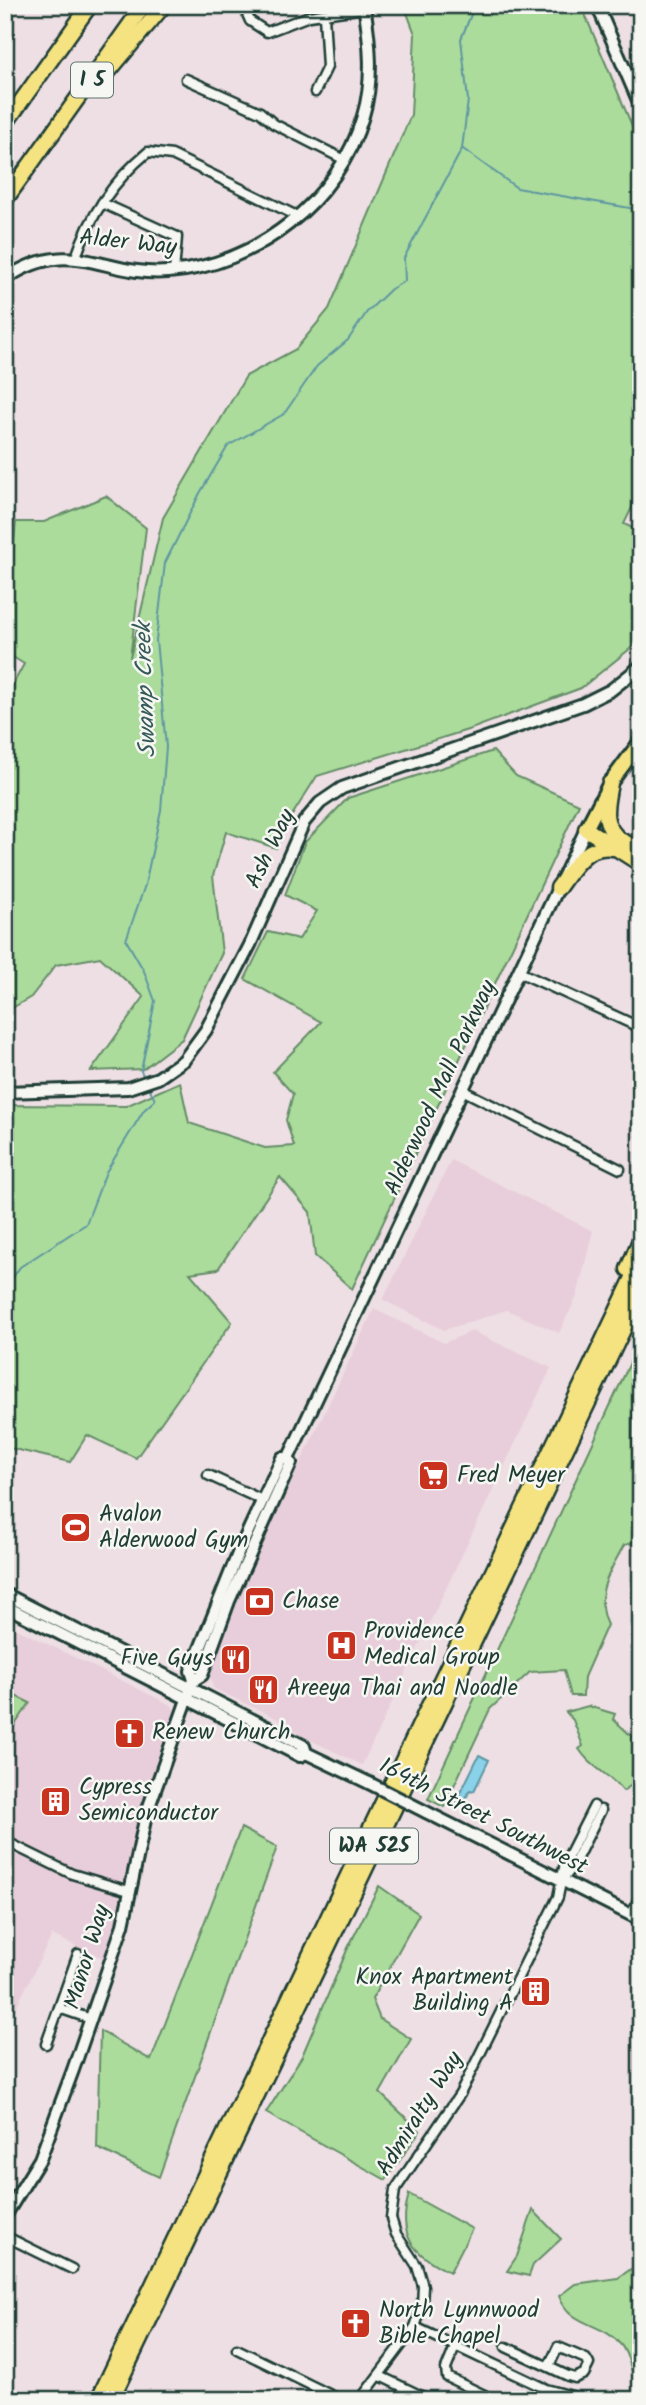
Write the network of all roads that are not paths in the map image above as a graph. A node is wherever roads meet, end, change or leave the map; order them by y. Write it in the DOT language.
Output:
graph roads {
  1 [pos="90,5"];
  2 [pos="145,5"];
  3 [pos="164,5"];
  4 [pos="243,5"];
  5 [pos="597,5"];
  6 [pos="365,7"];
  7 [pos="324,15"];
  8 [pos="186,79"];
  9 [pos="315,92"];
  10 [pos="641,107"];
  11 [pos="5,124"];
  12 [pos="39,154"];
  13 [pos="345,160"];
  14 [pos="5,200"];
  15 [pos="102,203"];
  16 [pos="297,216"];
  17 [pos="76,257"];
  18 [pos="174,272"];
  19 [pos="5,279"];
  20 [pos="641,666"];
  21 [pos="641,741"];
  22 [pos="610,783"];
  23 [pos="586,829"];
  24 [pos="616,844"];
  25 [pos="641,850"];
  26 [pos="641,864"];
  27 [pos="558,888"];
  28 [pos="519,972"];
  29 [pos="641,1028"];
  30 [pos="462,1090"];
  31 [pos="5,1091"];
  32 [pos="620,1169"];
  33 [pos="641,1238"];
  34 [pos="641,1261"];
  35 [pos="641,1292"];
  36 [pos="601,1343"];
  37 [pos="288,1459"];
  38 [pos="208,1475"];
  39 [pos="262,1500"];
  40 [pos="5,1594"];
  41 [pos="5,1606"];
  42 [pos="190,1690"];
  43 [pos="598,1808"];
  44 [pos="5,1841"];
  45 [pos="562,1880"];
  46 [pos="129,1891"];
  47 [pos="641,1894"];
  48 [pos="636,1918"];
  49 [pos="78,1954"];
  50 [pos="59,2008"];
  51 [pos="90,2019"];
  52 [pos="46,2044"];
  53 [pos="5,2216"];
  54 [pos="5,2236"];
  55 [pos="72,2269"];
  56 [pos="415,2327"];
  57 [pos="455,2347"];
  58 [pos="506,2347"];
  59 [pos="237,2349"];
  60 [pos="549,2367"];
  61 [pos="380,2375"];
  62 [pos="564,2397"];
  63 [pos="98,2400"];
  64 [pos="111,2400"];
  65 [pos="341,2400"];
  66 [pos="360,2400"];
  67 [pos="430,2400"];
  68 [pos="495,2400"];
  69 [pos="587,2400"];
  1 -- 11 [label="highway, I 5"];
  2 -- 12 [label="highway, I 5"];
  3 -- 12 [label="highway"];
  4 -- 7 [label="street"];
  5 -- 10 [label="main road"];
  6 -- 7 [label="street"];
  6 -- 13 [label="main road, Alder Way"];
  7 -- 9 [label="street"];
  8 -- 13 [label="street"];
  12 -- 14 [label="highway, I 5"];
  13 -- 16 [label="main road, Alder Way"];
  15 -- 16 [label="street"];
  15 -- 17 [label="street"];
  15 -- 18 [label="street"];
  16 -- 18 [label="main road, Alder Way"];
  17 -- 18 [label="main road, Alder Way"];
  17 -- 19 [label="main road, Alder Way"];
  20 -- 31 [label="main road, Ash Way"];
  21 -- 22 [label="main road, Alderwood Mall Parkway"];
  22 -- 23 [label="main road, Alderwood Mall Parkway"];
  22 -- 24 [label="highway"];
  23 -- 24 [label="highway"];
  23 -- 27 [label="main road, Alderwood Mall Parkway"];
  24 -- 25 [label="highway"];
  24 -- 26 [label="highway"];
  24 -- 27 [label="highway"];
  27 -- 28 [label="main road, Alderwood Mall Parkway"];
  28 -- 29 [label="street"];
  28 -- 30 [label="main road, Alderwood Mall Parkway"];
  30 -- 32 [label="street"];
  30 -- 37 [label="main road, Alderwood Mall Parkway"];
  33 -- 36 [label="highway"];
  34 -- 36 [label="highway, WA 525"];
  35 -- 64 [label="highway, WA 525"];
  36 -- 63 [label="highway, WA 525"];
  37 -- 39 [label="main road, Alderwood Mall Parkway"];
  37 -- 42 [label="main road, Alderwood Mall Parkway"];
  38 -- 39 [label="street"];
  39 -- 42 [label="main road, Alderwood Mall Parkway"];
  40 -- 42 [label="main road, 164th Street Southwest"];
  41 -- 42 [label="main road, 164th Street Southwest"];
  42 -- 45 [label="main road, 164th Street Southwest, bridge"];
  42 -- 46 [label="main road, Manor Way"];
  43 -- 45 [label="street, Admiralty Way"];
  44 -- 46 [label="street"];
  45 -- 48 [label="main road, 164th Street Southwest"];
  45 -- 56 [label="street, Admiralty Way"];
  46 -- 51 [label="main road, Manor Way"];
  47 -- 48 [label="street"];
  49 -- 50 [label="street"];
  50 -- 51 [label="street"];
  50 -- 52 [label="street"];
  51 -- 53 [label="main road, Manor Way"];
  54 -- 55 [label="street"];
  56 -- 57 [label="street"];
  56 -- 61 [label="street, Admiralty Way"];
  57 -- 62 [label="street"];
  57 -- 68 [label="street"];
  58 -- 60 [label="street"];
  59 -- 65 [label="street"];
  60 -- 60 [label="street"];
  61 -- 66 [label="street, Admiralty Way"];
  61 -- 67 [label="street"];
  62 -- 69 [label="street"];
}
